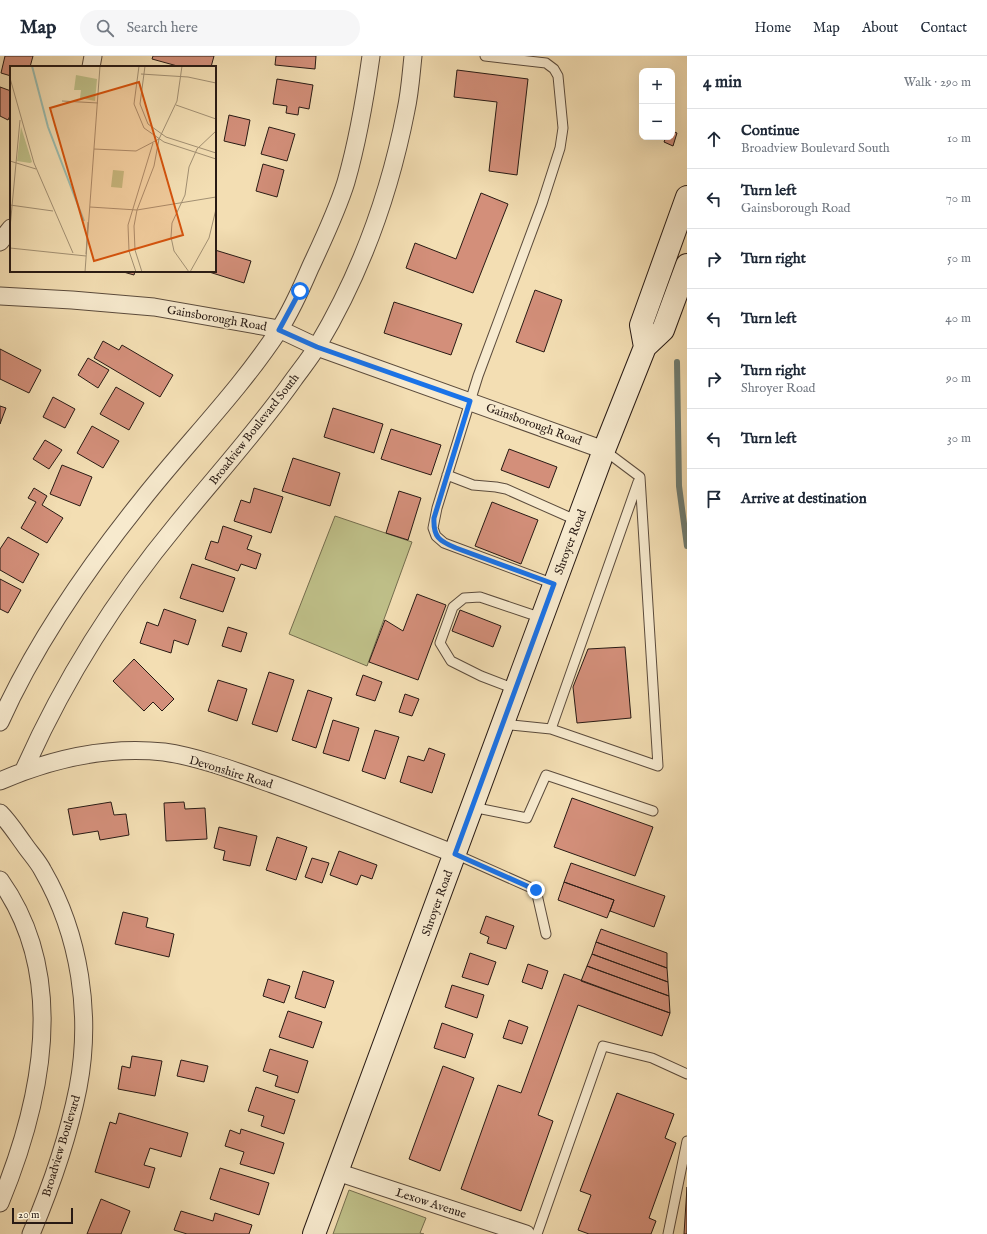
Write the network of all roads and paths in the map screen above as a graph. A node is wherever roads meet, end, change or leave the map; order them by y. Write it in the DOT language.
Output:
graph roads {
  1 [pos="93,56"];
  2 [pos="370,56"];
  3 [pos="413,56"];
  4 [pos="485,56"];
  5 [pos="91,66"];
  6 [pos="687,197"];
  7 [pos="10,229"];
  8 [pos="0,242"];
  9 [pos="687,265"];
  10 [pos="0,296"];
  11 [pos="279,330"];
  12 [pos="317,347"];
  13 [pos="645,347"];
  14 [pos="470,401"];
  15 [pos="604,450"];
  16 [pos="447,475"];
  17 [pos="640,477"];
  18 [pos="578,521"];
  19 [pos="554,584"];
  20 [pos="542,618"];
  21 [pos="515,689"];
  22 [pos="0,722"];
  23 [pos="501,724"];
  24 [pos="551,729"];
  25 [pos="24,770"];
  26 [pos="0,782"];
  27 [pos="472,807"];
  28 [pos="653,811"];
  29 [pos="0,813"];
  30 [pos="455,854"];
  31 [pos="0,880"];
  32 [pos="546,934"];
  33 [pos="687,1074"];
  34 [pos="687,1141"];
  35 [pos="337,1172"];
  36 [pos="0,1203"];
  37 [pos="517,1233"];
  38 [pos="31,1234"];
  39 [pos="314,1234"];
  40 [pos="537,1234"];
  41 [pos="668,1234"];
  1 -- 5 [label="street"];
  2 -- 11 [label="street"];
  3 -- 12 [label="street, Broadview Boulevard South"];
  4 -- 14 [label="lane"];
  6 -- 13 [label="main road"];
  7 -- 8 [label="street"];
  9 -- 13 [label="main road, Shroyer Road"];
  10 -- 11 [label="street, Gainsborough Road"];
  11 -- 12 [label="street, Gainsborough Road"];
  11 -- 22 [label="street"];
  12 -- 14 [label="street, Gainsborough Road"];
  12 -- 25 [label="street, Broadview Boulevard South"];
  13 -- 15 [label="main road, Shroyer Road"];
  14 -- 15 [label="street, Gainsborough Road"];
  14 -- 16 [label="lane"];
  15 -- 17 [label="lane"];
  15 -- 18 [label="main road, Shroyer Road"];
  16 -- 18 [label="lane"];
  16 -- 19 [label="lane"];
  17 -- 24 [label="lane"];
  17 -- 24 [label="lane"];
  18 -- 19 [label="main road, Shroyer Road"];
  19 -- 20 [label="main road, Shroyer Road"];
  20 -- 21 [label="main road, Shroyer Road"];
  20 -- 21 [label="lane"];
  21 -- 23 [label="main road, Shroyer Road"];
  23 -- 24 [label="lane"];
  23 -- 27 [label="main road, Shroyer Road"];
  25 -- 26 [label="street, Devonshire Road"];
  25 -- 30 [label="street, Devonshire Road"];
  27 -- 28 [label="lane"];
  27 -- 30 [label="main road, Shroyer Road"];
  29 -- 38 [label="street, Broadview Boulevard"];
  30 -- 32 [label="lane"];
  30 -- 35 [label="main road, Shroyer Road"];
  31 -- 36 [label="street"];
  33 -- 40 [label="lane"];
  34 -- 41 [label="lane"];
  35 -- 37 [label="street, Lexow Avenue"];
  35 -- 39 [label="main road, Shroyer Road"];
}
